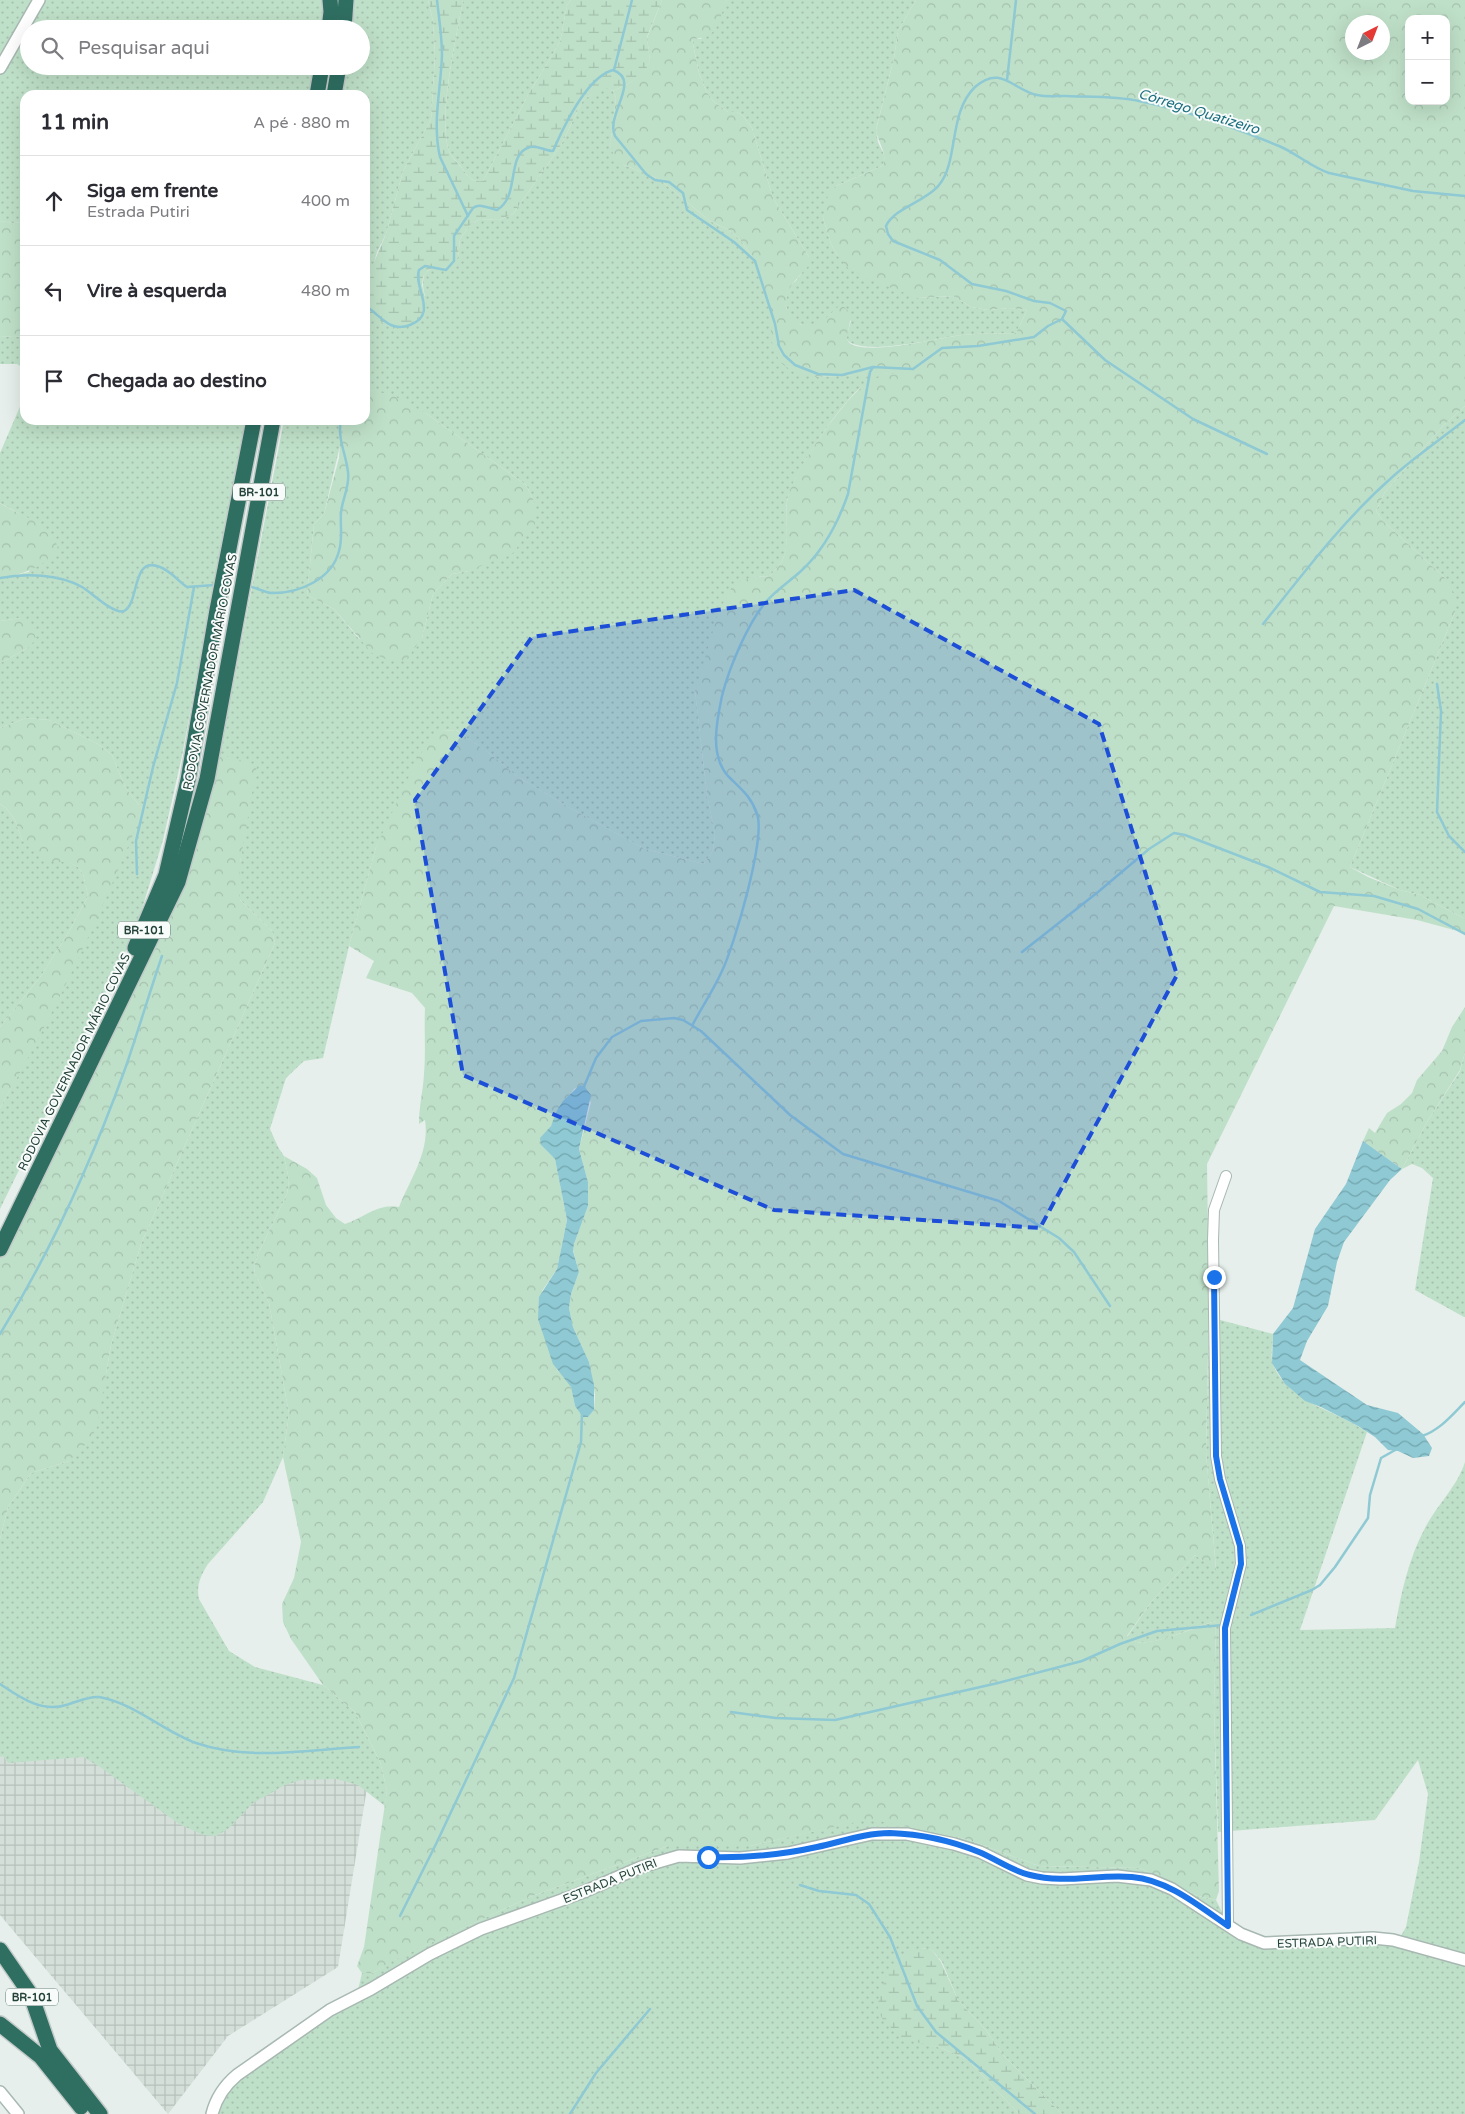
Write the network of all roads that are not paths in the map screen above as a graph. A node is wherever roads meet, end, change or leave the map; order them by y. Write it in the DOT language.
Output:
graph roads {
  1 [pos="39,0"];
  2 [pos="330,0"];
  3 [pos="346,0"];
  4 [pos="28,20"];
  5 [pos="330,20"];
  6 [pos="345,20"];
  7 [pos="20,33"];
  8 [pos="0,68"];
  9 [pos="320,75"];
  10 [pos="337,75"];
  11 [pos="317,90"];
  12 [pos="335,90"];
  13 [pos="253,425"];
  14 [pos="272,425"];
  15 [pos="1226,1176"];
  16 [pos="0,1226"];
  17 [pos="0,1248"];
  18 [pos="1228,1926"];
  19 [pos="2,1957"];
  20 [pos="1465,1960"];
  21 [pos="0,2024"];
  22 [pos="0,2092"];
  23 [pos="87,2111"];
  24 [pos="18,2114"];
  25 [pos="212,2114"];
  1 -- 4 [label="street"];
  2 -- 5 [label="highway"];
  3 -- 6 [label="highway"];
  7 -- 8 [label="street"];
  9 -- 11 [label="highway"];
  10 -- 12 [label="highway"];
  13 -- 16 [label="highway, RODOVIA GOVERNADOR MÁRIO COVAS / BR-101"];
  14 -- 17 [label="highway, RODOVIA GOVERNADOR MÁRIO COVAS / BR-101"];
  15 -- 18 [label="street"];
  18 -- 20 [label="street, ESTRADA PUTIRI"];
  18 -- 25 [label="street, ESTRADA PUTIRI"];
  19 -- 23 [label="highway, BR-101"];
  21 -- 23 [label="highway, BR-101"];
  22 -- 24 [label="street"];
}
